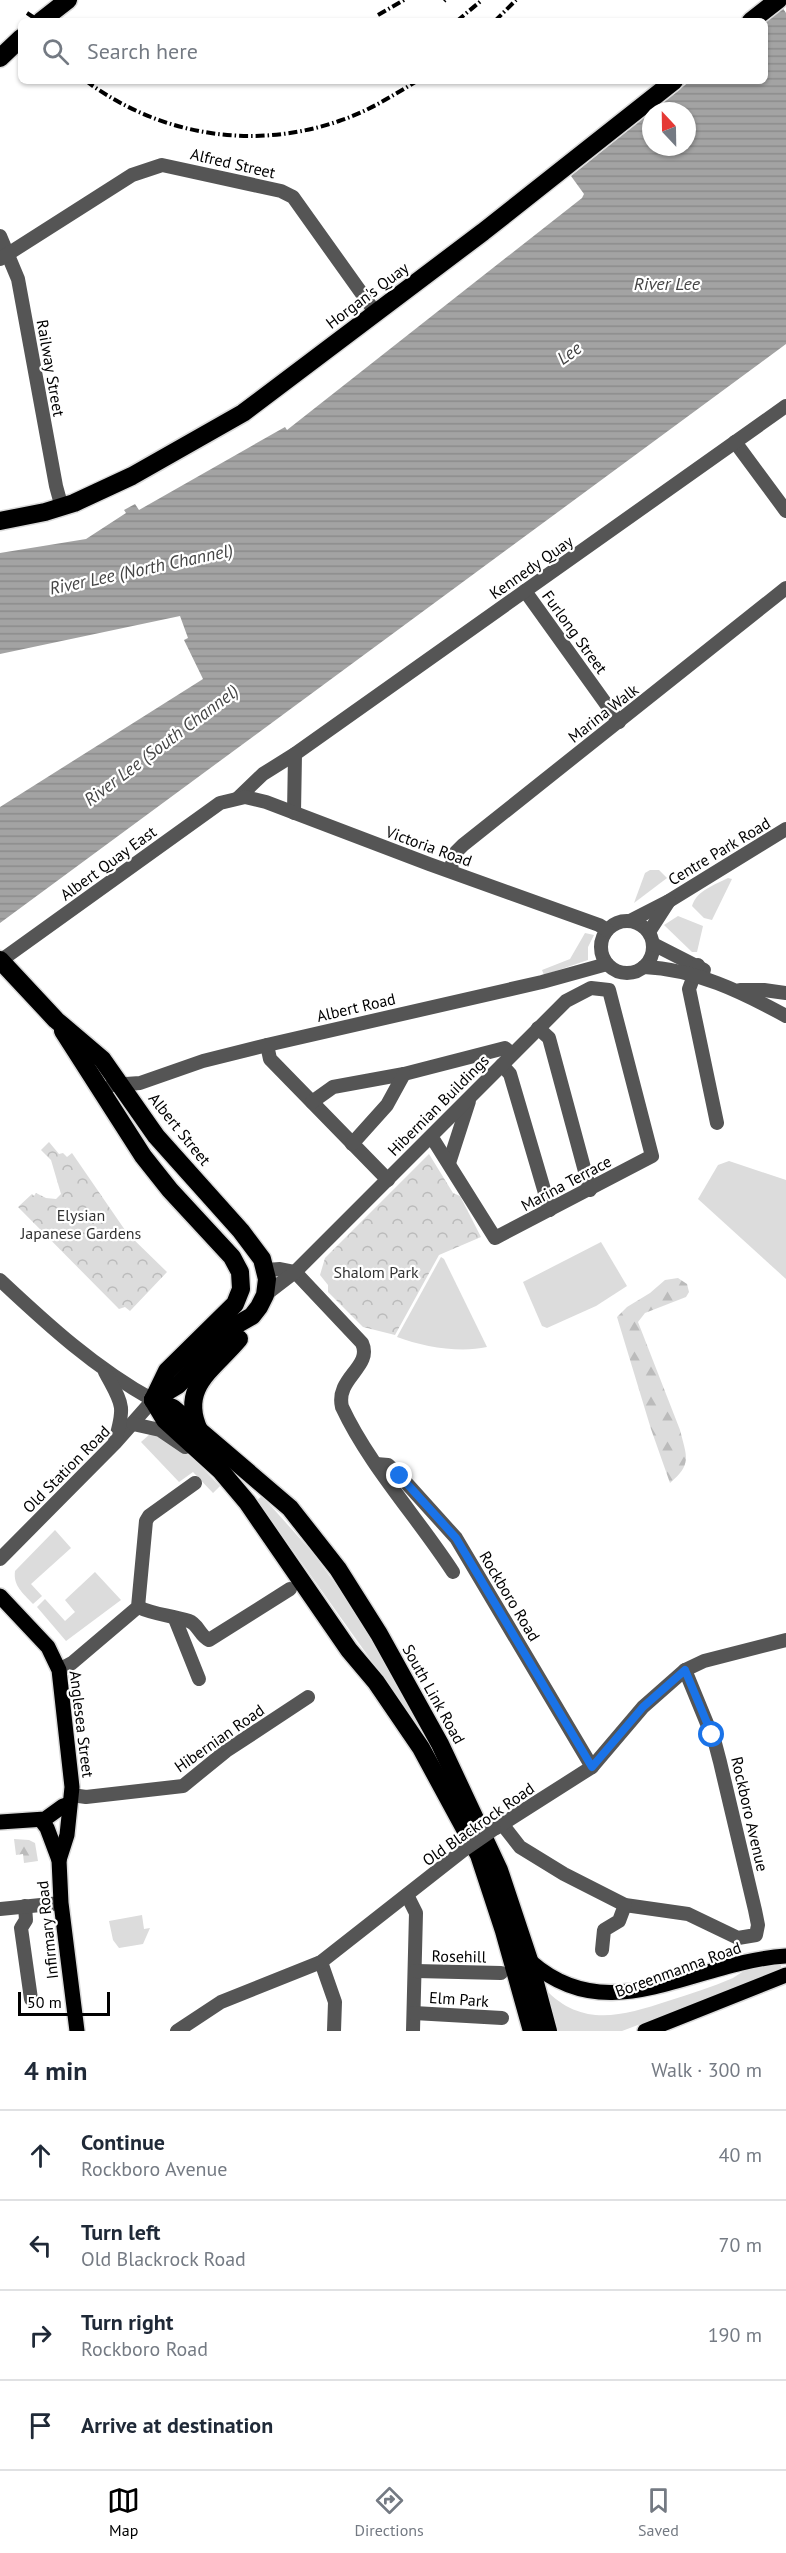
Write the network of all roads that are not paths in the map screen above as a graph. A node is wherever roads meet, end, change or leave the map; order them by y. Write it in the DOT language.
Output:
graph roads {
  1 [pos="68,0"];
  2 [pos="778,0"];
  3 [pos="44,18"];
  4 [pos="755,18"];
  5 [pos="18,42"];
  6 [pos="0,58"];
  7 [pos="670,84"];
  8 [pos="0,236"];
  9 [pos="3,257"];
  10 [pos="375,312"];
  11 [pos="786,406"];
  12 [pos="735,442"];
  13 [pos="62,508"];
  14 [pos="786,511"];
  15 [pos="0,521"];
  16 [pos="786,588"];
  17 [pos="525,591"];
  18 [pos="619,722"];
  19 [pos="295,754"];
  20 [pos="238,798"];
  21 [pos="294,813"];
  22 [pos="786,829"];
  23 [pos="450,870"];
  24 [pos="669,901"];
  25 [pos="630,921"];
  26 [pos="607,930"];
  27 [pos="651,938"];
  28 [pos="0,960"];
  29 [pos="603,965"];
  30 [pos="644,967"];
  31 [pos="695,971"];
  32 [pos="591,988"];
  33 [pos="732,988"];
  34 [pos="786,993"];
  35 [pos="786,1016"];
  36 [pos="56,1020"];
  37 [pos="538,1028"];
  38 [pos="267,1044"];
  39 [pos="512,1054"];
  40 [pos="502,1065"];
  41 [pos="404,1074"];
  42 [pos="119,1084"];
  43 [pos="98,1087"];
  44 [pos="470,1099"];
  45 [pos="312,1102"];
  46 [pos="717,1123"];
  47 [pos="431,1136"];
  48 [pos="352,1144"];
  49 [pos="449,1163"];
  50 [pos="388,1180"];
  51 [pos="590,1190"];
  52 [pos="550,1210"];
  53 [pos="266,1270"];
  54 [pos="295,1272"];
  55 [pos="0,1280"];
  56 [pos="265,1295"];
  57 [pos="252,1316"];
  58 [pos="104,1370"];
  59 [pos="153,1400"];
  60 [pos="133,1424"];
  61 [pos="199,1430"];
  62 [pos="115,1443"];
  63 [pos="201,1455"];
  64 [pos="376,1464"];
  65 [pos="195,1484"];
  66 [pos="0,1559"];
  67 [pos="453,1572"];
  68 [pos="290,1589"];
  69 [pos="0,1596"];
  70 [pos="138,1607"];
  71 [pos="176,1619"];
  72 [pos="786,1641"];
  73 [pos="59,1670"];
  74 [pos="685,1670"];
  75 [pos="199,1679"];
  76 [pos="309,1697"];
  77 [pos="592,1767"];
  78 [pos="70,1799"];
  79 [pos="41,1820"];
  80 [pos="0,1822"];
  81 [pos="498,1827"];
  82 [pos="59,1860"];
  83 [pos="407,1895"];
  84 [pos="61,1903"];
  85 [pos="625,1905"];
  86 [pos="0,1909"];
  87 [pos="26,1913"];
  88 [pos="756,1935"];
  89 [pos="602,1950"];
  90 [pos="786,1956"];
  91 [pos="529,1960"];
  92 [pos="321,1962"];
  93 [pos="416,1971"];
  94 [pos="501,1973"];
  95 [pos="786,1975"];
  96 [pos="31,1999"];
  97 [pos="573,2002"];
  98 [pos="636,2006"];
  99 [pos="414,2013"];
  100 [pos="502,2018"];
  101 [pos="76,2028"];
  102 [pos="178,2031"];
  103 [pos="334,2031"];
  104 [pos="413,2031"];
  105 [pos="532,2031"];
  106 [pos="548,2031"];
  107 [pos="645,2031"];
  1 -- 3 [label="highway"];
  2 -- 4 [label="highway"];
  5 -- 6 [label="highway"];
  7 -- 10 [label="highway, Horgan's Quay"];
  8 -- 9 [label="street, Railway Street"];
  9 -- 10 [label="street, Alfred Street"];
  9 -- 13 [label="street, Railway Street"];
  10 -- 13 [label="highway, Horgan's Quay"];
  11 -- 12 [label="street, Kennedy Quay"];
  12 -- 14 [label="street"];
  12 -- 17 [label="street, Kennedy Quay"];
  13 -- 15 [label="highway, Horgan's Quay"];
  16 -- 18 [label="street, Marina Walk"];
  17 -- 18 [label="street, Furlong Street"];
  17 -- 19 [label="street, Kennedy Quay"];
  18 -- 23 [label="street, Marina Walk"];
  19 -- 20 [label="street, Kennedy Quay"];
  19 -- 21 [label="street"];
  20 -- 21 [label="street, Victoria Road"];
  20 -- 28 [label="street, Albert Quay East"];
  21 -- 23 [label="street, Victoria Road"];
  22 -- 24 [label="street, Centre Park Road"];
  23 -- 26 [label="street, Victoria Road"];
  24 -- 25 [label="street, Centre Park Road"];
  24 -- 27 [label="street, Centre Park Road"];
  25 -- 26 [label="street"];
  25 -- 27 [label="street"];
  26 -- 29 [label="street"];
  27 -- 30 [label="street"];
  27 -- 31 [label="street"];
  28 -- 36 [label="highway, Albert Street"];
  29 -- 30 [label="street"];
  29 -- 32 [label="street"];
  29 -- 38 [label="street, Albert Road"];
  30 -- 31 [label="street"];
  31 -- 33 [label="street"];
  31 -- 46 [label="street"];
  32 -- 37 [label="street, Hibernian Buildings"];
  32 -- 51 [label="street, Marina Terrace"];
  33 -- 34 [label="street"];
  33 -- 35 [label="street"];
  36 -- 42 [label="highway, Albert Street"];
  36 -- 43 [label="highway, Albert Street"];
  37 -- 39 [label="street, Hibernian Buildings"];
  37 -- 51 [label="street"];
  38 -- 42 [label="street, Albert Road"];
  38 -- 45 [label="street, Hibernian Buildings"];
  39 -- 40 [label="street, Hibernian Buildings"];
  39 -- 41 [label="street, Hibernian Buildings"];
  40 -- 44 [label="street, Hibernian Buildings"];
  40 -- 52 [label="street"];
  41 -- 45 [label="street, Hibernian Buildings"];
  41 -- 48 [label="street, Hibernian Buildings"];
  42 -- 43 [label="street, Albert Road"];
  42 -- 53 [label="highway, Albert Street"];
  43 -- 59 [label="highway, Albert Street"];
  44 -- 47 [label="street, Hibernian Buildings"];
  44 -- 49 [label="street"];
  45 -- 48 [label="street, Hibernian Buildings"];
  47 -- 49 [label="street"];
  47 -- 50 [label="street, Hibernian Buildings"];
  48 -- 50 [label="street, Hibernian Buildings"];
  49 -- 52 [label="street, Marina Terrace"];
  50 -- 54 [label="street, Hibernian Buildings"];
  51 -- 52 [label="street, Marina Terrace"];
  53 -- 54 [label="street"];
  53 -- 56 [label="highway"];
  54 -- 56 [label="street, Hibernian Buildings"];
  54 -- 64 [label="street"];
  55 -- 58 [label="street"];
  56 -- 57 [label="highway"];
  57 -- 59 [label="highway"];
  57 -- 61 [label="highway"];
  58 -- 59 [label="street"];
  58 -- 62 [label="street"];
  59 -- 60 [label="street, Old Station Road"];
  59 -- 61 [label="highway, South Link Road"];
  59 -- 63 [label="highway"];
  60 -- 62 [label="street, Old Station Road"];
  60 -- 63 [label="street"];
  61 -- 91 [label="highway, South Link Road"];
  62 -- 66 [label="street, Old Station Road"];
  63 -- 105 [label="highway"];
  64 -- 67 [label="street"];
  64 -- 77 [label="street, Rockboro Road"];
  65 -- 70 [label="street"];
  68 -- 71 [label="street"];
  69 -- 73 [label="main road, Anglesea Street"];
  70 -- 71 [label="street"];
  70 -- 73 [label="street"];
  71 -- 75 [label="street"];
  72 -- 74 [label="street, Old Blackrock Road"];
  73 -- 78 [label="main road, Anglesea Street"];
  74 -- 77 [label="street, Old Blackrock Road"];
  74 -- 88 [label="street, Rockboro Avenue"];
  76 -- 78 [label="street, Hibernian Road"];
  77 -- 81 [label="street, Old Blackrock Road"];
  78 -- 79 [label="main road"];
  78 -- 82 [label="main road, Infirmary Road"];
  79 -- 80 [label="main road"];
  79 -- 82 [label="main road, Infirmary Road"];
  81 -- 83 [label="street, Old Blackrock Road, bridge"];
  81 -- 85 [label="street, Boreenmanna Road"];
  82 -- 84 [label="main road, Infirmary Road"];
  83 -- 92 [label="street, Old Blackrock Road"];
  83 -- 93 [label="street"];
  84 -- 87 [label="street"];
  84 -- 101 [label="main road, Infirmary Road"];
  85 -- 88 [label="street, Boreenmanna Road"];
  85 -- 89 [label="street"];
  86 -- 87 [label="street"];
  87 -- 96 [label="street"];
  90 -- 98 [label="main road, Boreenmanna Road"];
  91 -- 97 [label="main road"];
  91 -- 106 [label="highway, South Link Road"];
  92 -- 102 [label="street, Old Blackrock Road"];
  92 -- 103 [label="street"];
  93 -- 94 [label="street, Rosehill"];
  93 -- 99 [label="street"];
  95 -- 107 [label="main road"];
  99 -- 100 [label="street, Elm Park"];
  99 -- 104 [label="street"];
}
